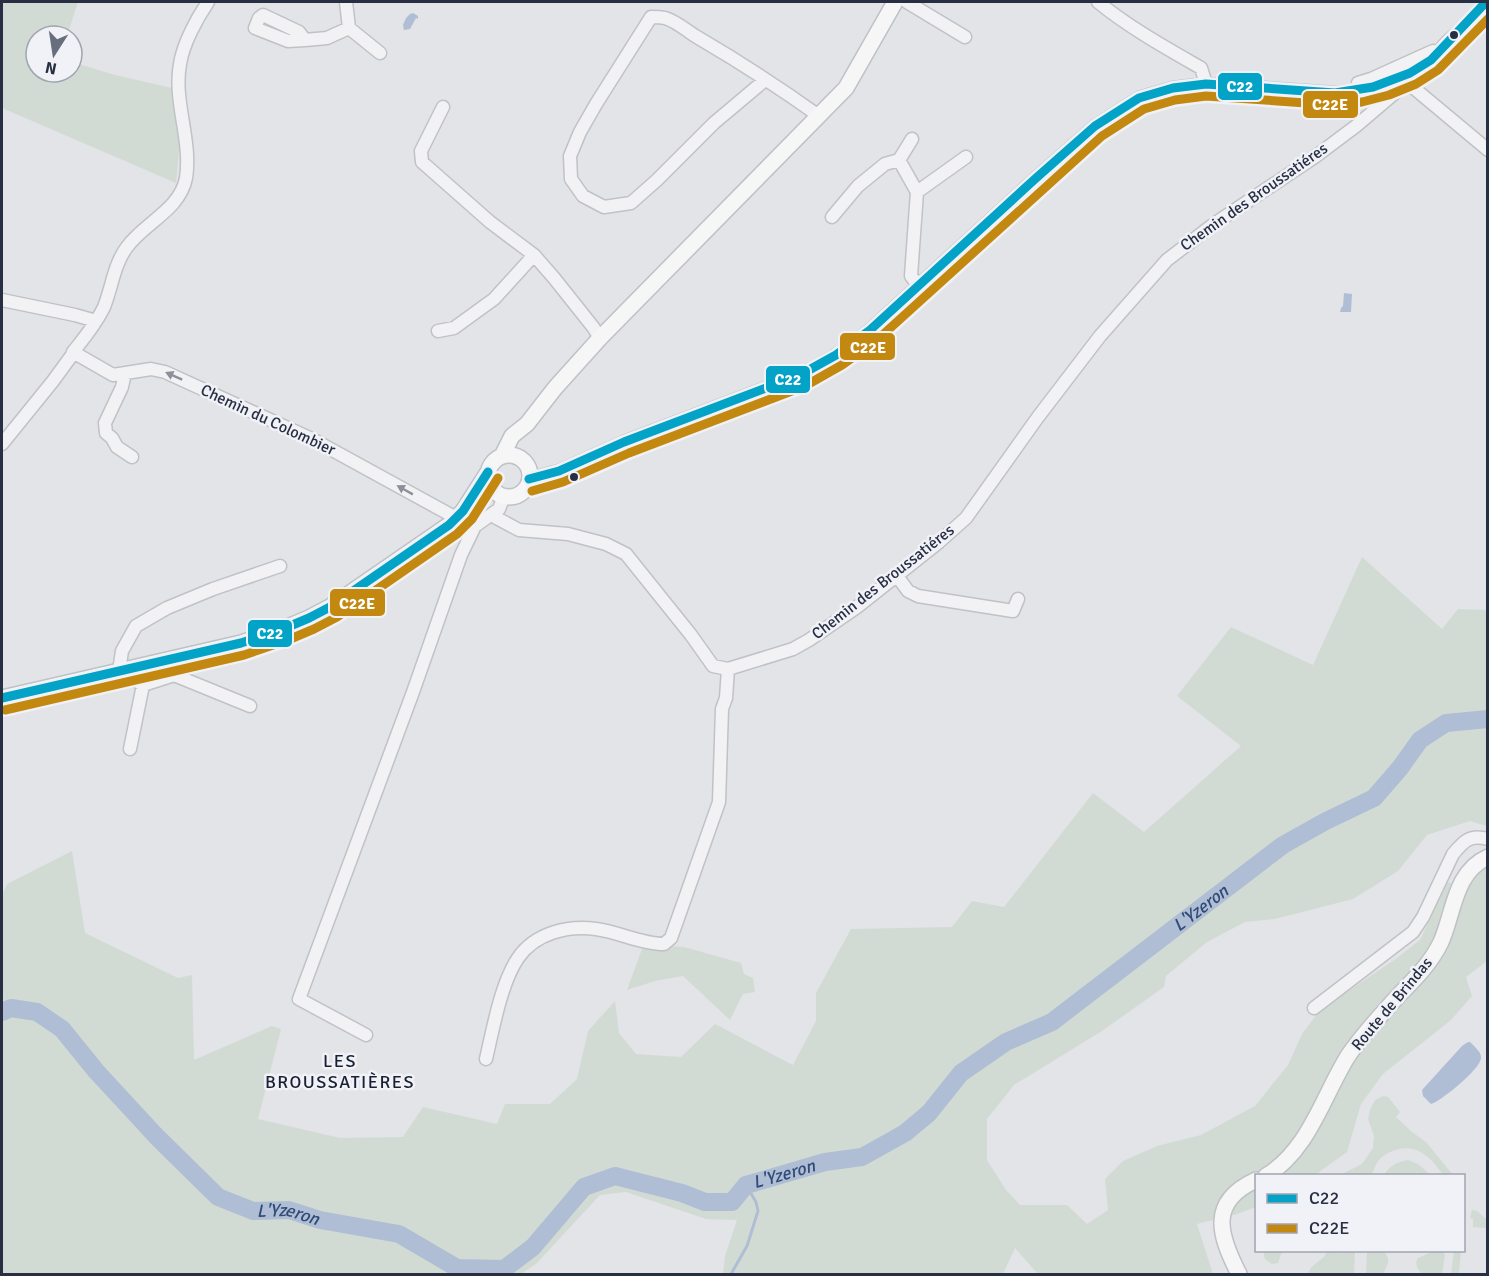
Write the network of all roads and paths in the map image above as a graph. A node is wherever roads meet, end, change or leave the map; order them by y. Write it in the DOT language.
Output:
graph roads {
  1 [pos="208,2"];
  2 [pos="346,2"];
  3 [pos="895,2"];
  4 [pos="907,2"];
  5 [pos="1098,2"];
  6 [pos="1482,3"];
  7 [pos="349,28"];
  8 [pos="965,37"];
  9 [pos="305,40"];
  10 [pos="380,54"];
  11 [pos="1398,76"];
  12 [pos="765,80"];
  13 [pos="1206,84"];
  14 [pos="443,107"];
  15 [pos="819,116"];
  16 [pos="912,139"];
  17 [pos="1488,150"];
  18 [pos="966,157"];
  19 [pos="899,160"];
  20 [pos="917,192"];
  21 [pos="832,217"];
  22 [pos="534,255"];
  23 [pos="919,286"];
  24 [pos="2,300"];
  25 [pos="96,321"];
  26 [pos="438,331"];
  27 [pos="600,338"];
  28 [pos="73,352"];
  29 [pos="125,373"];
  30 [pos="527,424"];
  31 [pos="2,444"];
  32 [pos="502,456"];
  33 [pos="132,457"];
  34 [pos="521,459"];
  35 [pos="488,472"];
  36 [pos="530,479"];
  37 [pos="501,495"];
  38 [pos="460,515"];
  39 [pos="491,515"];
  40 [pos="280,566"];
  41 [pos="897,576"];
  42 [pos="1018,599"];
  43 [pos="728,669"];
  44 [pos="119,671"];
  45 [pos="143,685"];
  46 [pos="2,698"];
  47 [pos="250,706"];
  48 [pos="130,749"];
  49 [pos="1488,839"];
  50 [pos="1488,857"];
  51 [pos="1314,1008"];
  52 [pos="366,1035"];
  53 [pos="486,1059"];
  54 [pos="1270,1174"];
  55 [pos="1255,1181"];
  56 [pos="1239,1275"];
  1 -- 25 [label="street"];
  2 -- 7 [label="street"];
  3 -- 15 [label="main road"];
  4 -- 8 [label="street"];
  5 -- 13 [label="street"];
  6 -- 11 [label="street"];
  7 -- 9 [label="street"];
  7 -- 10 [label="street"];
  11 -- 13 [label="street"];
  11 -- 17 [label="street"];
  11 -- 41 [label="street, Chemin des Broussatiéres"];
  12 -- 12 [label="street"];
  12 -- 15 [label="street"];
  13 -- 23 [label="street"];
  14 -- 22 [label="street"];
  15 -- 27 [label="main road"];
  16 -- 19 [label="street"];
  18 -- 20 [label="street"];
  19 -- 20 [label="street"];
  19 -- 21 [label="street"];
  20 -- 23 [label="street"];
  22 -- 26 [label="street"];
  22 -- 27 [label="street"];
  23 -- 36 [label="street"];
  24 -- 25 [label="street"];
  25 -- 28 [label="street"];
  27 -- 30 [label="main road"];
  28 -- 29 [label="street, Chemin du Colombier"];
  28 -- 31 [label="street"];
  29 -- 33 [label="street"];
  38 -- 29 [label="street, Chemin du Colombier, one-way"];
  30 -- 32 [label="main road"];
  30 -- 34 [label="main road"];
  32 -- 34 [label="main road"];
  32 -- 35 [label="main road"];
  34 -- 36 [label="main road"];
  35 -- 37 [label="main road"];
  35 -- 38 [label="main road"];
  36 -- 37 [label="main road"];
  37 -- 38 [label="main road"];
  37 -- 39 [label="street"];
  38 -- 44 [label="main road"];
  39 -- 43 [label="street"];
  39 -- 52 [label="street"];
  40 -- 44 [label="street"];
  41 -- 42 [label="street"];
  41 -- 43 [label="street, Chemin des Broussatiéres"];
  43 -- 53 [label="street"];
  44 -- 45 [label="street"];
  44 -- 46 [label="main road"];
  45 -- 47 [label="street"];
  45 -- 48 [label="street"];
  49 -- 51 [label="street, Route de Brindas"];
  50 -- 54 [label="main road, Route de Brindas"];
  55 -- 56 [label="main road"];
}
